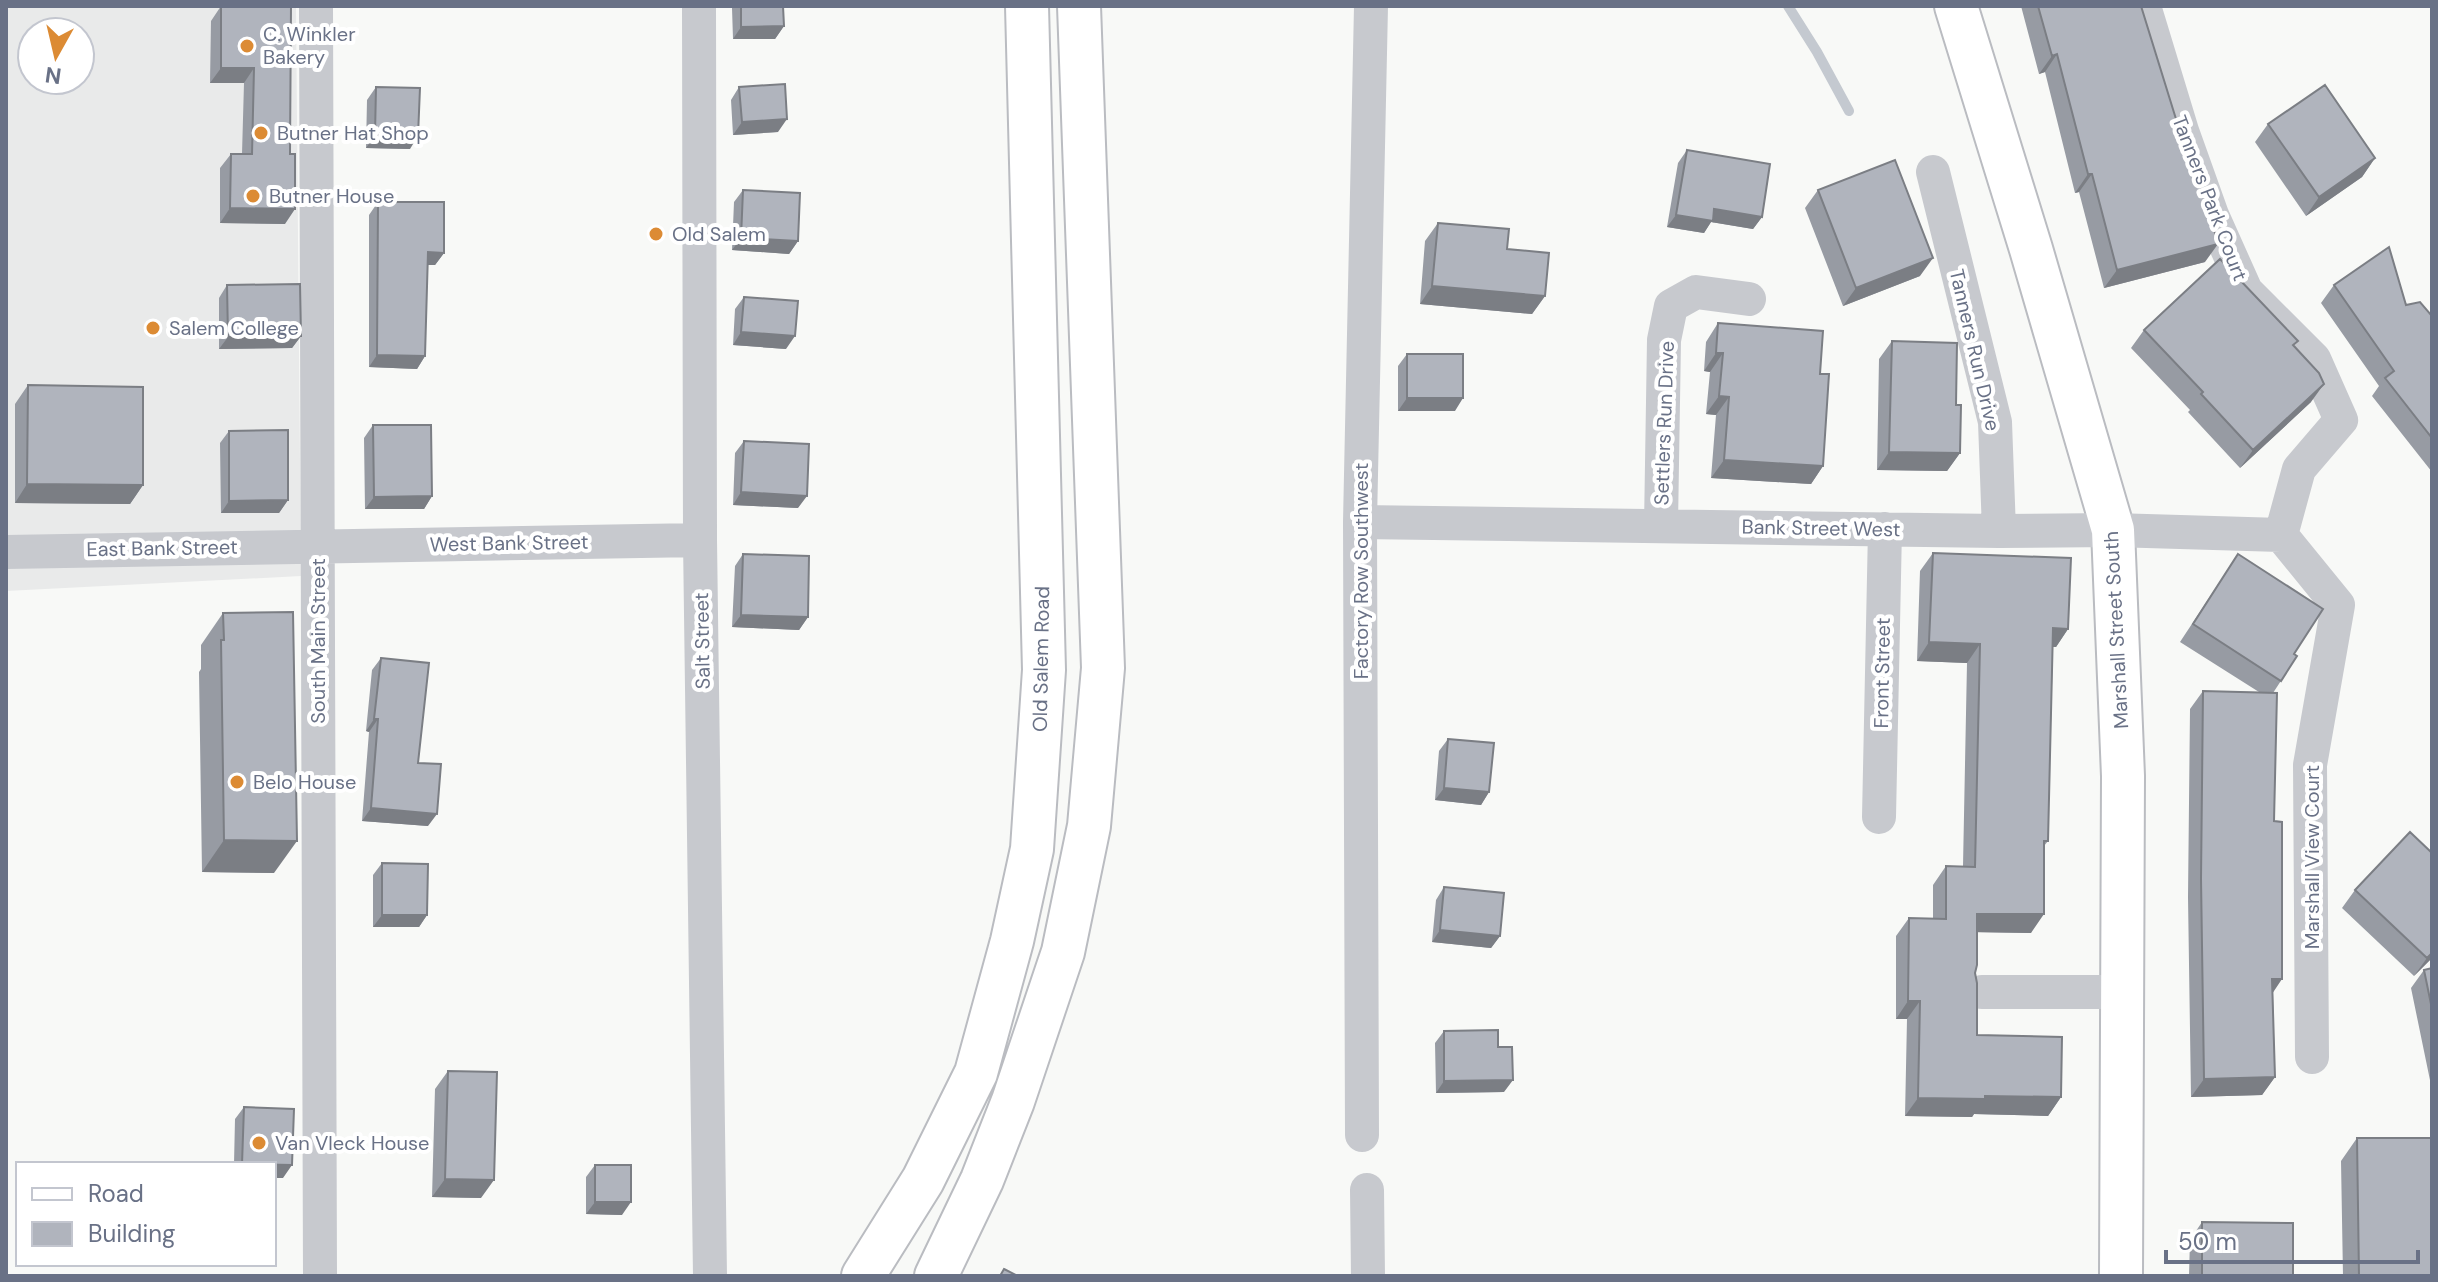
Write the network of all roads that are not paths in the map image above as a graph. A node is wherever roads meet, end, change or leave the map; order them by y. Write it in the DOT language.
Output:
graph roads {
  1 [pos="316,6"];
  2 [pos="699,6"];
  3 [pos="1027,6"];
  4 [pos="1079,6"];
  5 [pos="1371,6"];
  6 [pos="1956,6"];
  7 [pos="2144,6"];
  8 [pos="1933,172"];
  9 [pos="1749,299"];
  10 [pos="1360,522"];
  11 [pos="1661,526"];
  12 [pos="1885,529"];
  13 [pos="2113,530"];
  14 [pos="1999,531"];
  15 [pos="2281,535"];
  16 [pos="700,540"];
  17 [pos="317,545"];
  18 [pos="6,552"];
  19 [pos="1879,817"];
  20 [pos="1982,992"];
  21 [pos="2122,992"];
  22 [pos="2312,1057"];
  23 [pos="1362,1135"];
  24 [pos="1367,1190"];
  25 [pos="320,1276"];
  26 [pos="710,1276"];
  27 [pos="863,1276"];
  28 [pos="936,1276"];
  29 [pos="1368,1276"];
  30 [pos="2121,1276"];
  1 -- 17 [label="street, South Main Street"];
  2 -- 16 [label="street, Salt Street"];
  3 -- 27 [label="main road, Old Salem Road"];
  4 -- 28 [label="main road"];
  5 -- 10 [label="street, Factory Row Southwest"];
  6 -- 13 [label="main road, Marshall Street South"];
  7 -- 15 [label="street, Tanners Park Court"];
  8 -- 14 [label="street, Tanners Run Drive"];
  9 -- 11 [label="street, Settlers Run Drive"];
  10 -- 11 [label="street, Bank Street West"];
  10 -- 23 [label="street, Factory Row Southwest"];
  11 -- 12 [label="street, Bank Street West"];
  12 -- 14 [label="street, Bank Street West"];
  12 -- 19 [label="street, Front Street"];
  13 -- 14 [label="street, Bank Street West"];
  13 -- 15 [label="street, Bank Street West"];
  13 -- 21 [label="main road, Marshall Street South"];
  15 -- 22 [label="street, Marshall View Court"];
  16 -- 17 [label="street, West Bank Street"];
  16 -- 26 [label="street, Salt Street"];
  17 -- 18 [label="street, East Bank Street"];
  17 -- 25 [label="street, South Main Street"];
  20 -- 21 [label="street"];
  21 -- 30 [label="main road, Marshall Street South"];
  24 -- 29 [label="street"];
}
